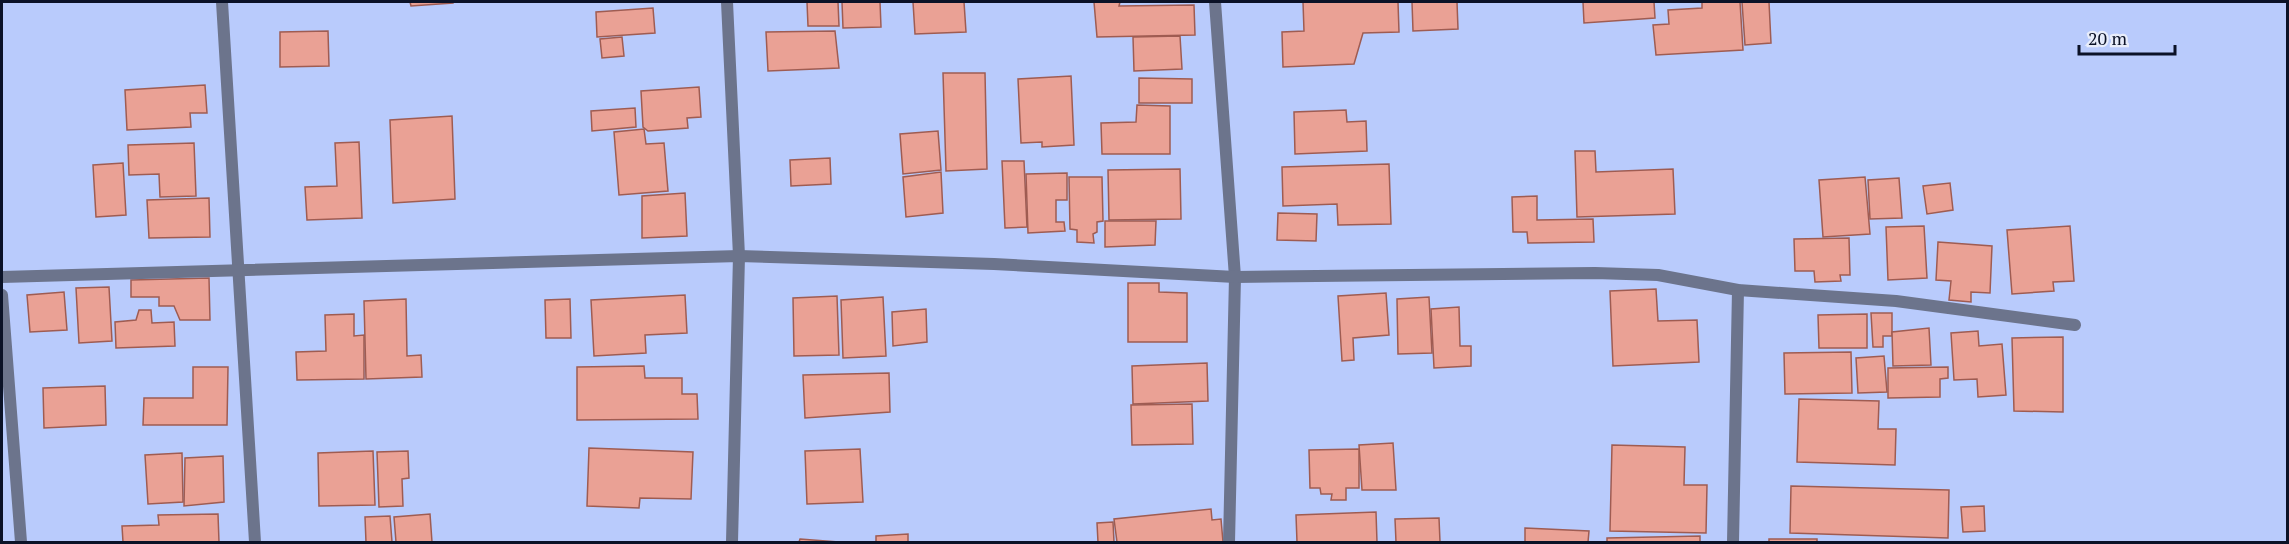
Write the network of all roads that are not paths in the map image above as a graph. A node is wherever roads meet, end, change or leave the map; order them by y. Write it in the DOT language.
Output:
graph roads {
  1 [pos="222,2"];
  2 [pos="727,2"];
  3 [pos="1215,2"];
  4 [pos="739,256"];
  5 [pos="240,270"];
  6 [pos="2,277"];
  7 [pos="1235,277"];
  8 [pos="1738,290"];
  9 [pos="2,295"];
  10 [pos="2075,326"];
  11 [pos="21,543"];
  12 [pos="255,543"];
  13 [pos="732,543"];
  14 [pos="1229,543"];
  15 [pos="1733,543"];
  1 -- 5 [label="street"];
  2 -- 4 [label="street"];
  3 -- 7 [label="street"];
  4 -- 5 [label="street"];
  4 -- 7 [label="street"];
  4 -- 13 [label="street"];
  5 -- 6 [label="street"];
  5 -- 12 [label="street"];
  7 -- 8 [label="street"];
  7 -- 14 [label="street"];
  8 -- 10 [label="street"];
  8 -- 15 [label="street"];
  9 -- 11 [label="street"];
}
